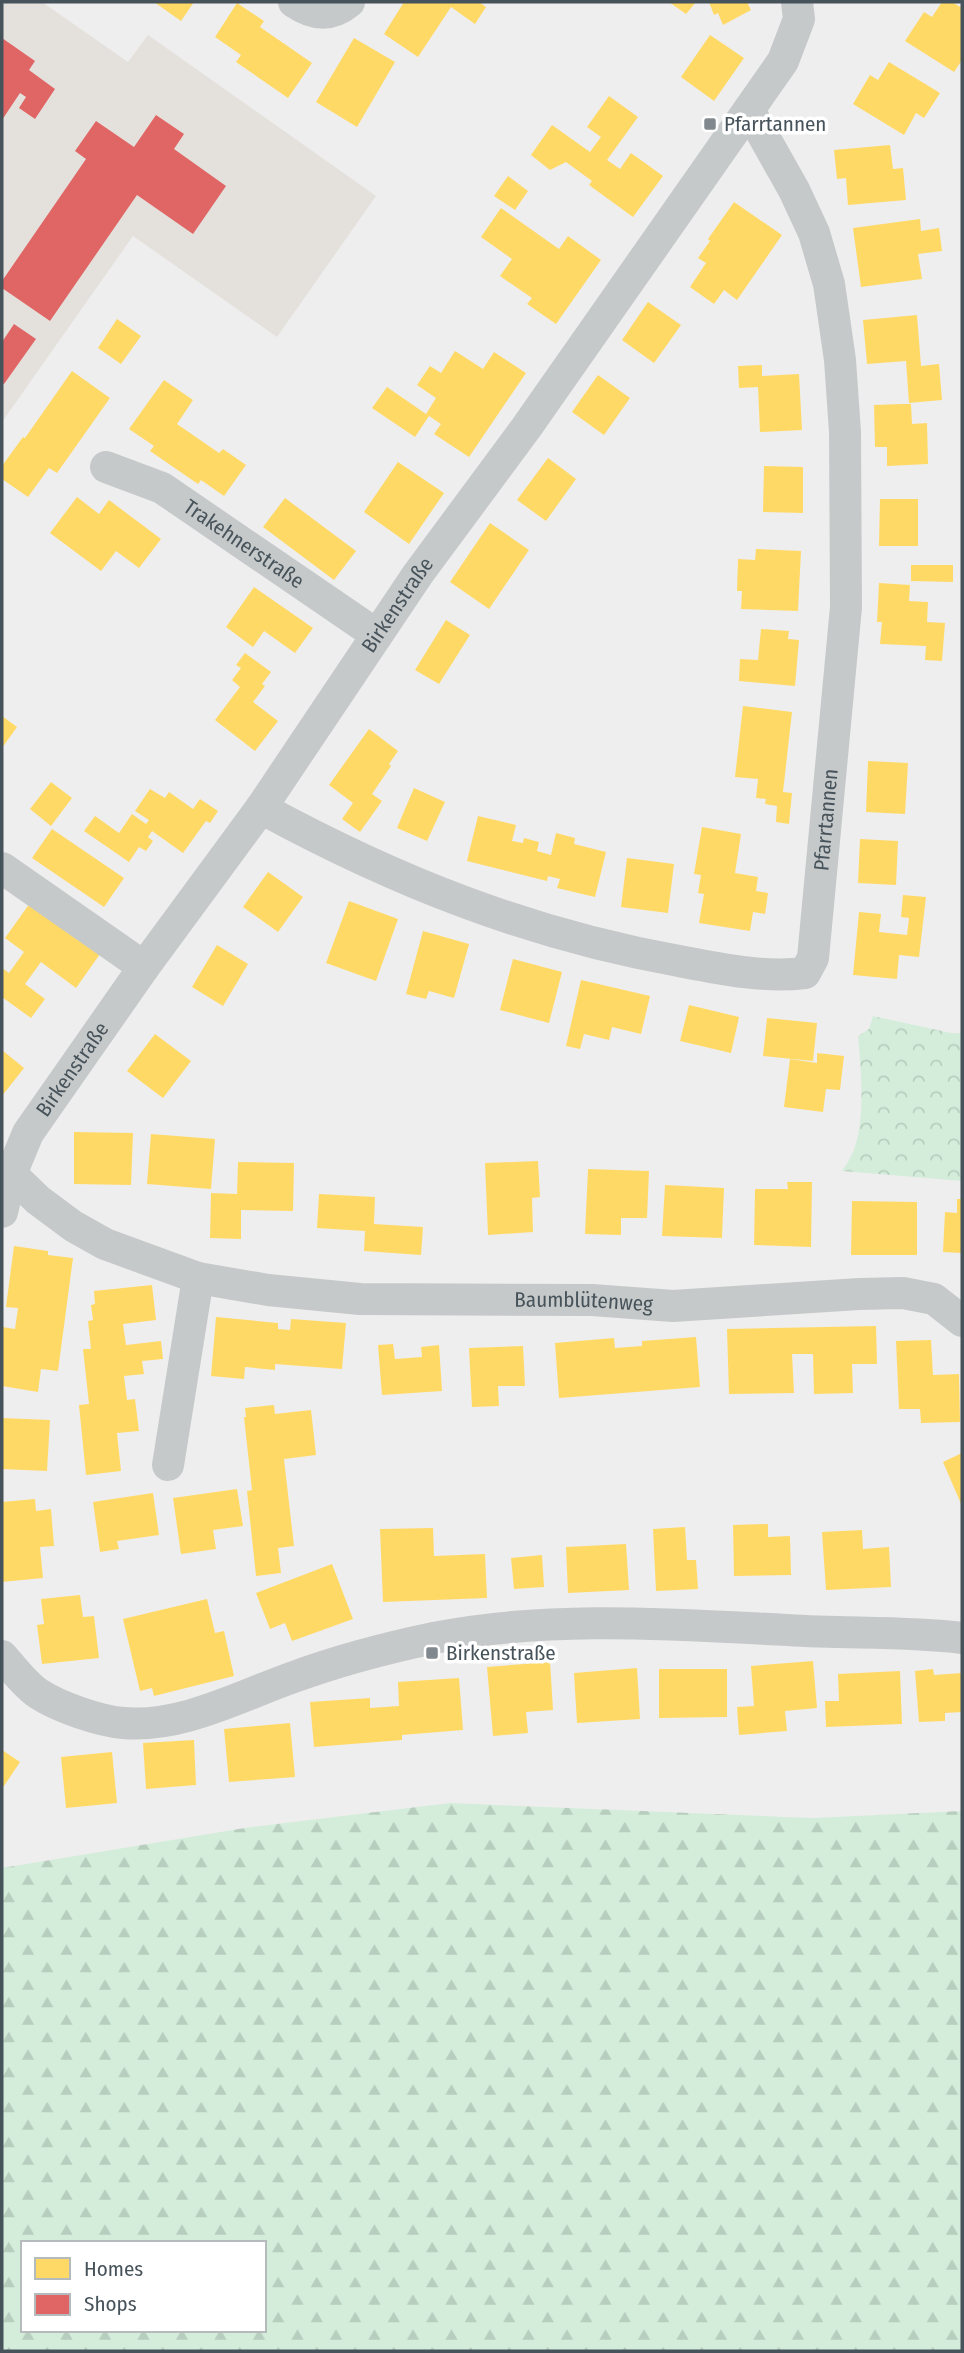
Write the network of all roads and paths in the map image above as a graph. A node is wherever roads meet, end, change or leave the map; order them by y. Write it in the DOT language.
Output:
graph roads {
  1 [pos="294,2"];
  2 [pos="349,2"];
  3 [pos="797,2"];
  4 [pos="749,110"];
  5 [pos="106,467"];
  6 [pos="377,635"];
  7 [pos="261,808"];
  8 [pos="2,868"];
  9 [pos="144,967"];
  10 [pos="11,1174"];
  11 [pos="2,1212"];
  12 [pos="198,1278"];
  13 [pos="962,1321"];
  14 [pos="168,1465"];
  15 [pos="962,1638"];
  16 [pos="2,1656"];
  1 -- 2 [label="street"];
  3 -- 4 [label="street, Birkenstraße"];
  4 -- 6 [label="street, Birkenstraße"];
  4 -- 7 [label="street, Pfarrtannen"];
  5 -- 6 [label="street, Trakehnerstraße"];
  6 -- 7 [label="street, Birkenstraße"];
  7 -- 9 [label="street, Birkenstraße"];
  8 -- 9 [label="street"];
  9 -- 10 [label="street, Birkenstraße"];
  10 -- 11 [label="street, Birkenstraße"];
  10 -- 12 [label="street, Baumblütenweg"];
  12 -- 13 [label="street, Baumblütenweg"];
  12 -- 14 [label="street"];
  15 -- 16 [label="street"];
}
